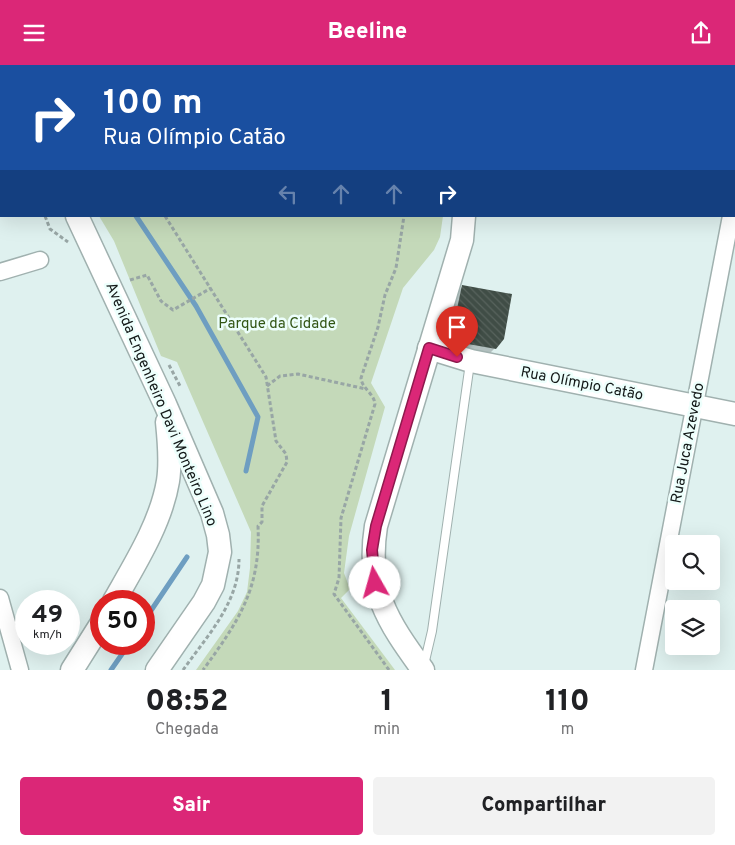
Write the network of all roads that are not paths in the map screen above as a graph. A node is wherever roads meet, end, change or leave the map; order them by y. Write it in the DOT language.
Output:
graph roads {
  1 [pos="77,217"];
  2 [pos="464,217"];
  3 [pos="731,217"];
  4 [pos="40,260"];
  5 [pos="0,272"];
  6 [pos="429,348"];
  7 [pos="471,361"];
  8 [pos="166,404"];
  9 [pos="694,405"];
  10 [pos="735,414"];
  11 [pos="120,590"];
  12 [pos="0,599"];
  13 [pos="90,641"];
  14 [pos="20,670"];
  15 [pos="72,670"];
  16 [pos="157,670"];
  17 [pos="423,670"];
  18 [pos="644,670"];
  1 -- 8 [label="main road, Avenida Engenheiro Davi Monteiro Lino"];
  2 -- 6 [label="main road"];
  3 -- 9 [label="street, Rua Juca Azevedo"];
  4 -- 5 [label="street"];
  6 -- 7 [label="main road, Rua Olímpio Catão"];
  6 -- 17 [label="main road"];
  7 -- 9 [label="main road, Rua Olímpio Catão"];
  7 -- 17 [label="lane"];
  8 -- 11 [label="main road"];
  8 -- 16 [label="main road, Avenida Engenheiro Davi Monteiro Lino"];
  9 -- 10 [label="main road, Rua Olímpio Catão"];
  9 -- 18 [label="street, Rua Juca Azevedo"];
  12 -- 14 [label="street"];
  13 -- 15 [label="main road"];
}
